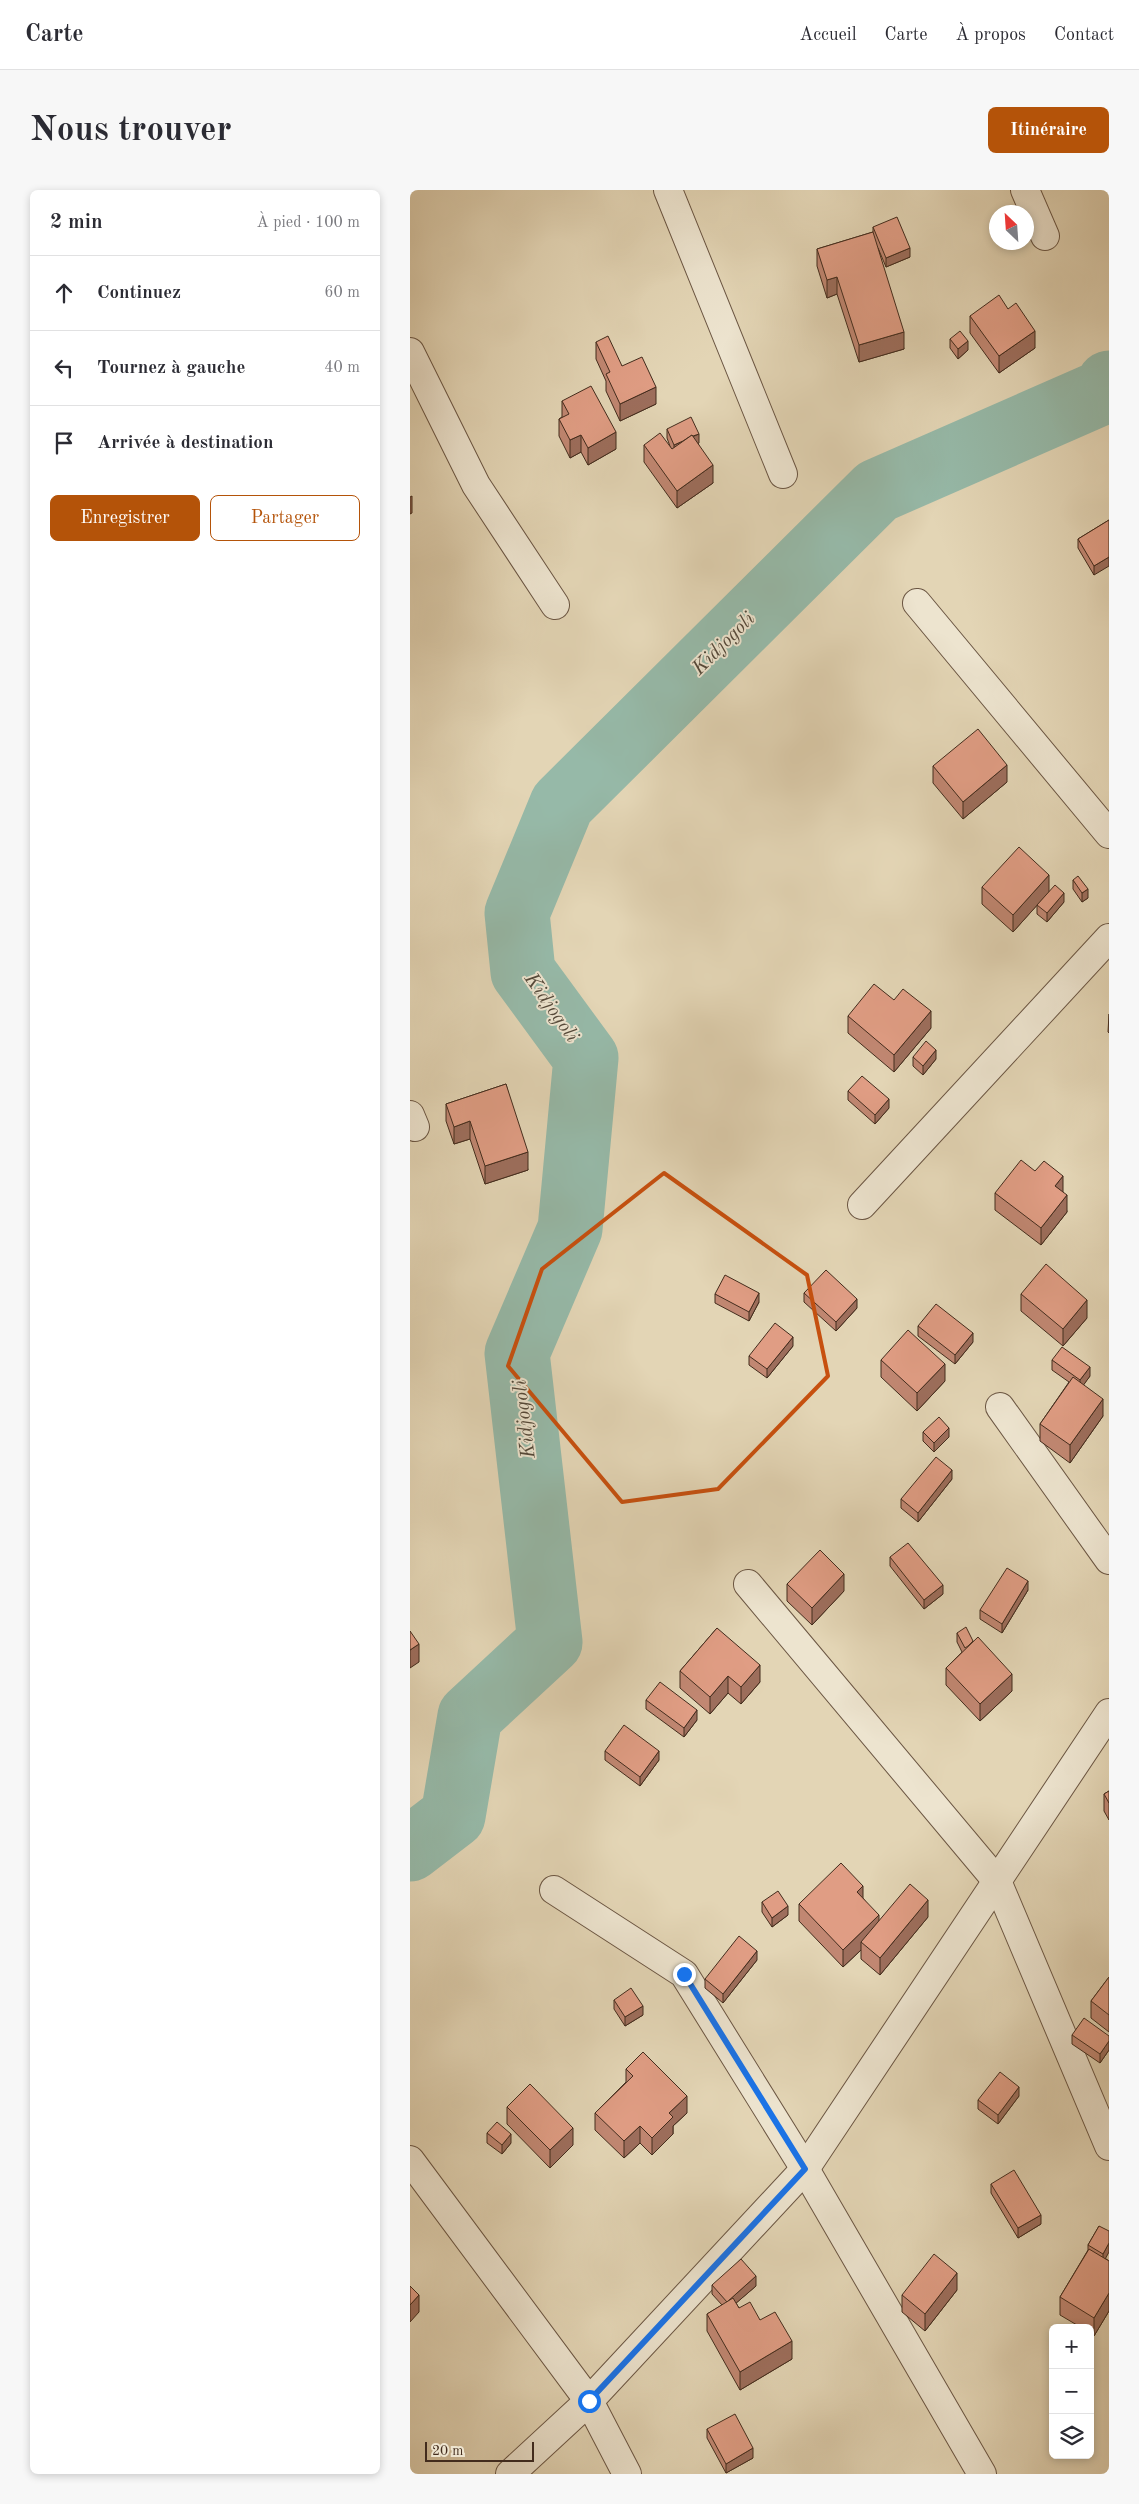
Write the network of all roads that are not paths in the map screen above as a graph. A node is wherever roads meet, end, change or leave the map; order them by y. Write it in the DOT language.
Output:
graph roads {
  1 [pos="668,190"];
  2 [pos="1025,190"];
  3 [pos="1045,236"];
  4 [pos="410,352"];
  5 [pos="783,474"];
  6 [pos="916,603"];
  7 [pos="555,604"];
  8 [pos="1109,834"];
  9 [pos="1109,938"];
  10 [pos="862,1205"];
  11 [pos="1000,1407"];
  12 [pos="1109,1560"];
  13 [pos="748,1584"];
  14 [pos="1109,1713"];
  15 [pos="998,1881"];
  16 [pos="554,1890"];
  17 [pos="1109,2146"];
  18 [pos="410,2160"];
  19 [pos="805,2169"];
  20 [pos="589,2401"];
  21 [pos="510,2474"];
  22 [pos="627,2474"];
  23 [pos="982,2474"];
  1 -- 5 [label="street"];
  2 -- 3 [label="street"];
  4 -- 7 [label="street"];
  6 -- 8 [label="street"];
  9 -- 10 [label="street"];
  11 -- 12 [label="street"];
  13 -- 15 [label="street"];
  14 -- 15 [label="street"];
  15 -- 17 [label="street"];
  15 -- 19 [label="street"];
  16 -- 19 [label="street"];
  18 -- 20 [label="street"];
  19 -- 20 [label="street"];
  19 -- 23 [label="street"];
  20 -- 21 [label="street"];
  20 -- 22 [label="street"];
}
